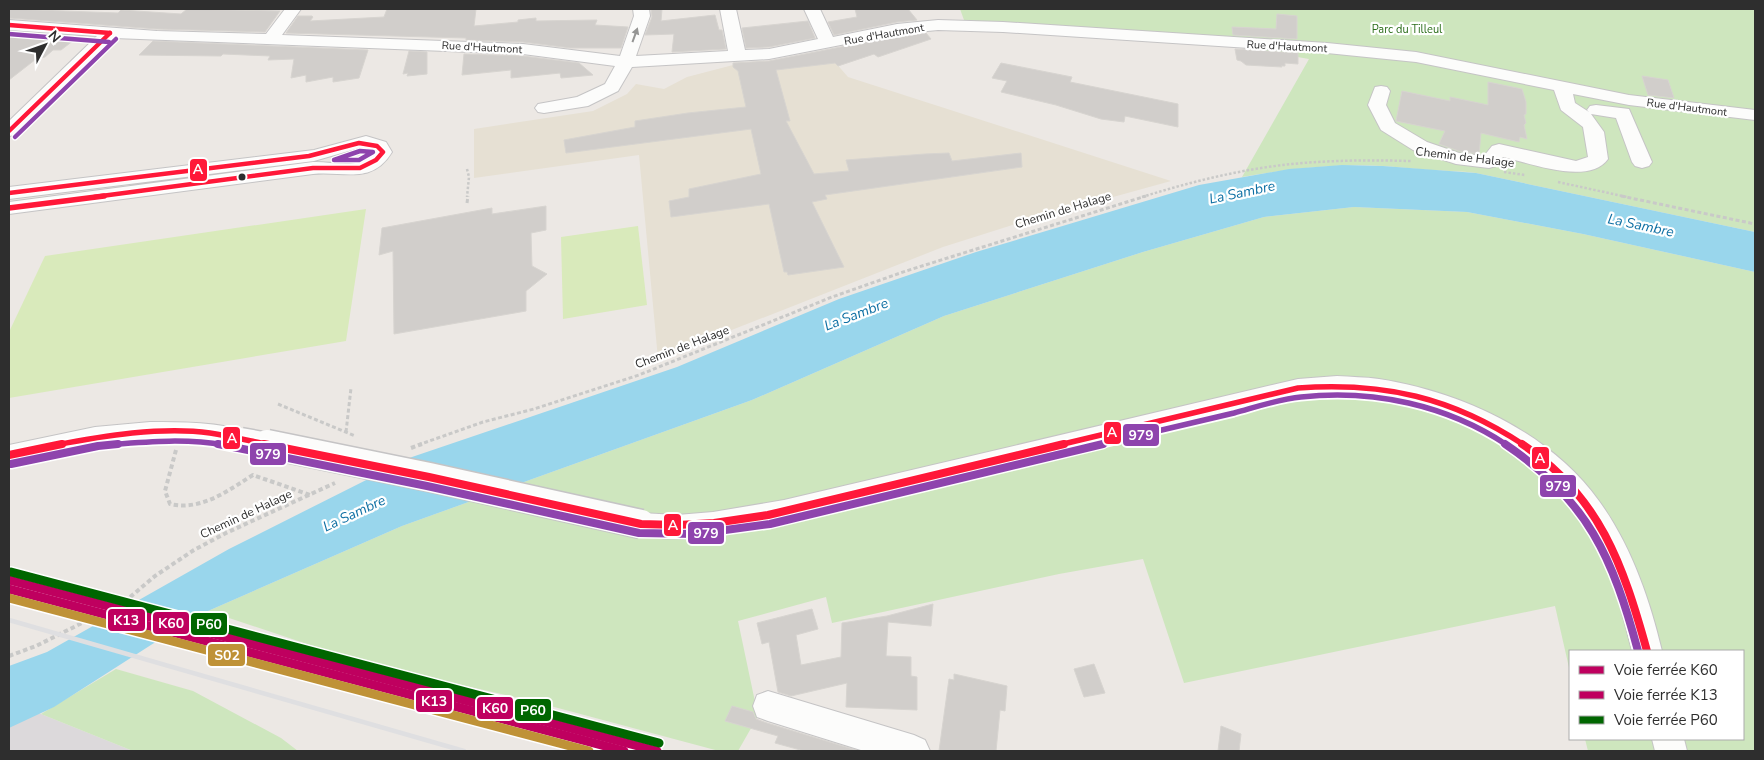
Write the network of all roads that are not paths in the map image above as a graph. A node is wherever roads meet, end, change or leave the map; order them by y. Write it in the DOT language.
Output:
graph roads {
  1 [pos="293,9"];
  2 [pos="641,9"];
  3 [pos="728,9"];
  4 [pos="812,9"];
  5 [pos="958,17"];
  6 [pos="9,25"];
  7 [pos="110,33"];
  8 [pos="270,40"];
  9 [pos="828,43"];
  10 [pos="738,57"];
  11 [pos="626,62"];
  12 [pos="1562,87"];
  13 [pos="1380,91"];
  14 [pos="544,108"];
  15 [pos="1579,114"];
  16 [pos="1755,114"];
  17 [pos="9,131"];
  18 [pos="1642,162"];
  19 [pos="9,193"];
  20 [pos="9,208"];
  21 [pos="9,456"];
  22 [pos="1647,650"];
  23 [pos="768,706"];
  24 [pos="914,751"];
  1 -- 8 [label="street"];
  11 -- 2 [label="street, one-way"];
  3 -- 10 [label="street"];
  4 -- 9 [label="street"];
  5 -- 9 [label="street, Rue d'Hautmont"];
  5 -- 12 [label="street, Rue d'Hautmont"];
  6 -- 7 [label="street, Rue d'Hautmont"];
  7 -- 8 [label="street, Rue d'Hautmont"];
  7 -- 17 [label="street"];
  8 -- 11 [label="street, Rue d'Hautmont"];
  9 -- 10 [label="street, Rue d'Hautmont"];
  10 -- 11 [label="street, Rue d'Hautmont"];
  11 -- 14 [label="street"];
  12 -- 15 [label="street"];
  12 -- 16 [label="street, Rue d'Hautmont"];
  13 -- 15 [label="street"];
  15 -- 18 [label="street"];
  19 -- 20 [label="street"];
  21 -- 22 [label="street, bridge"];
  23 -- 24 [label="street"];
}
